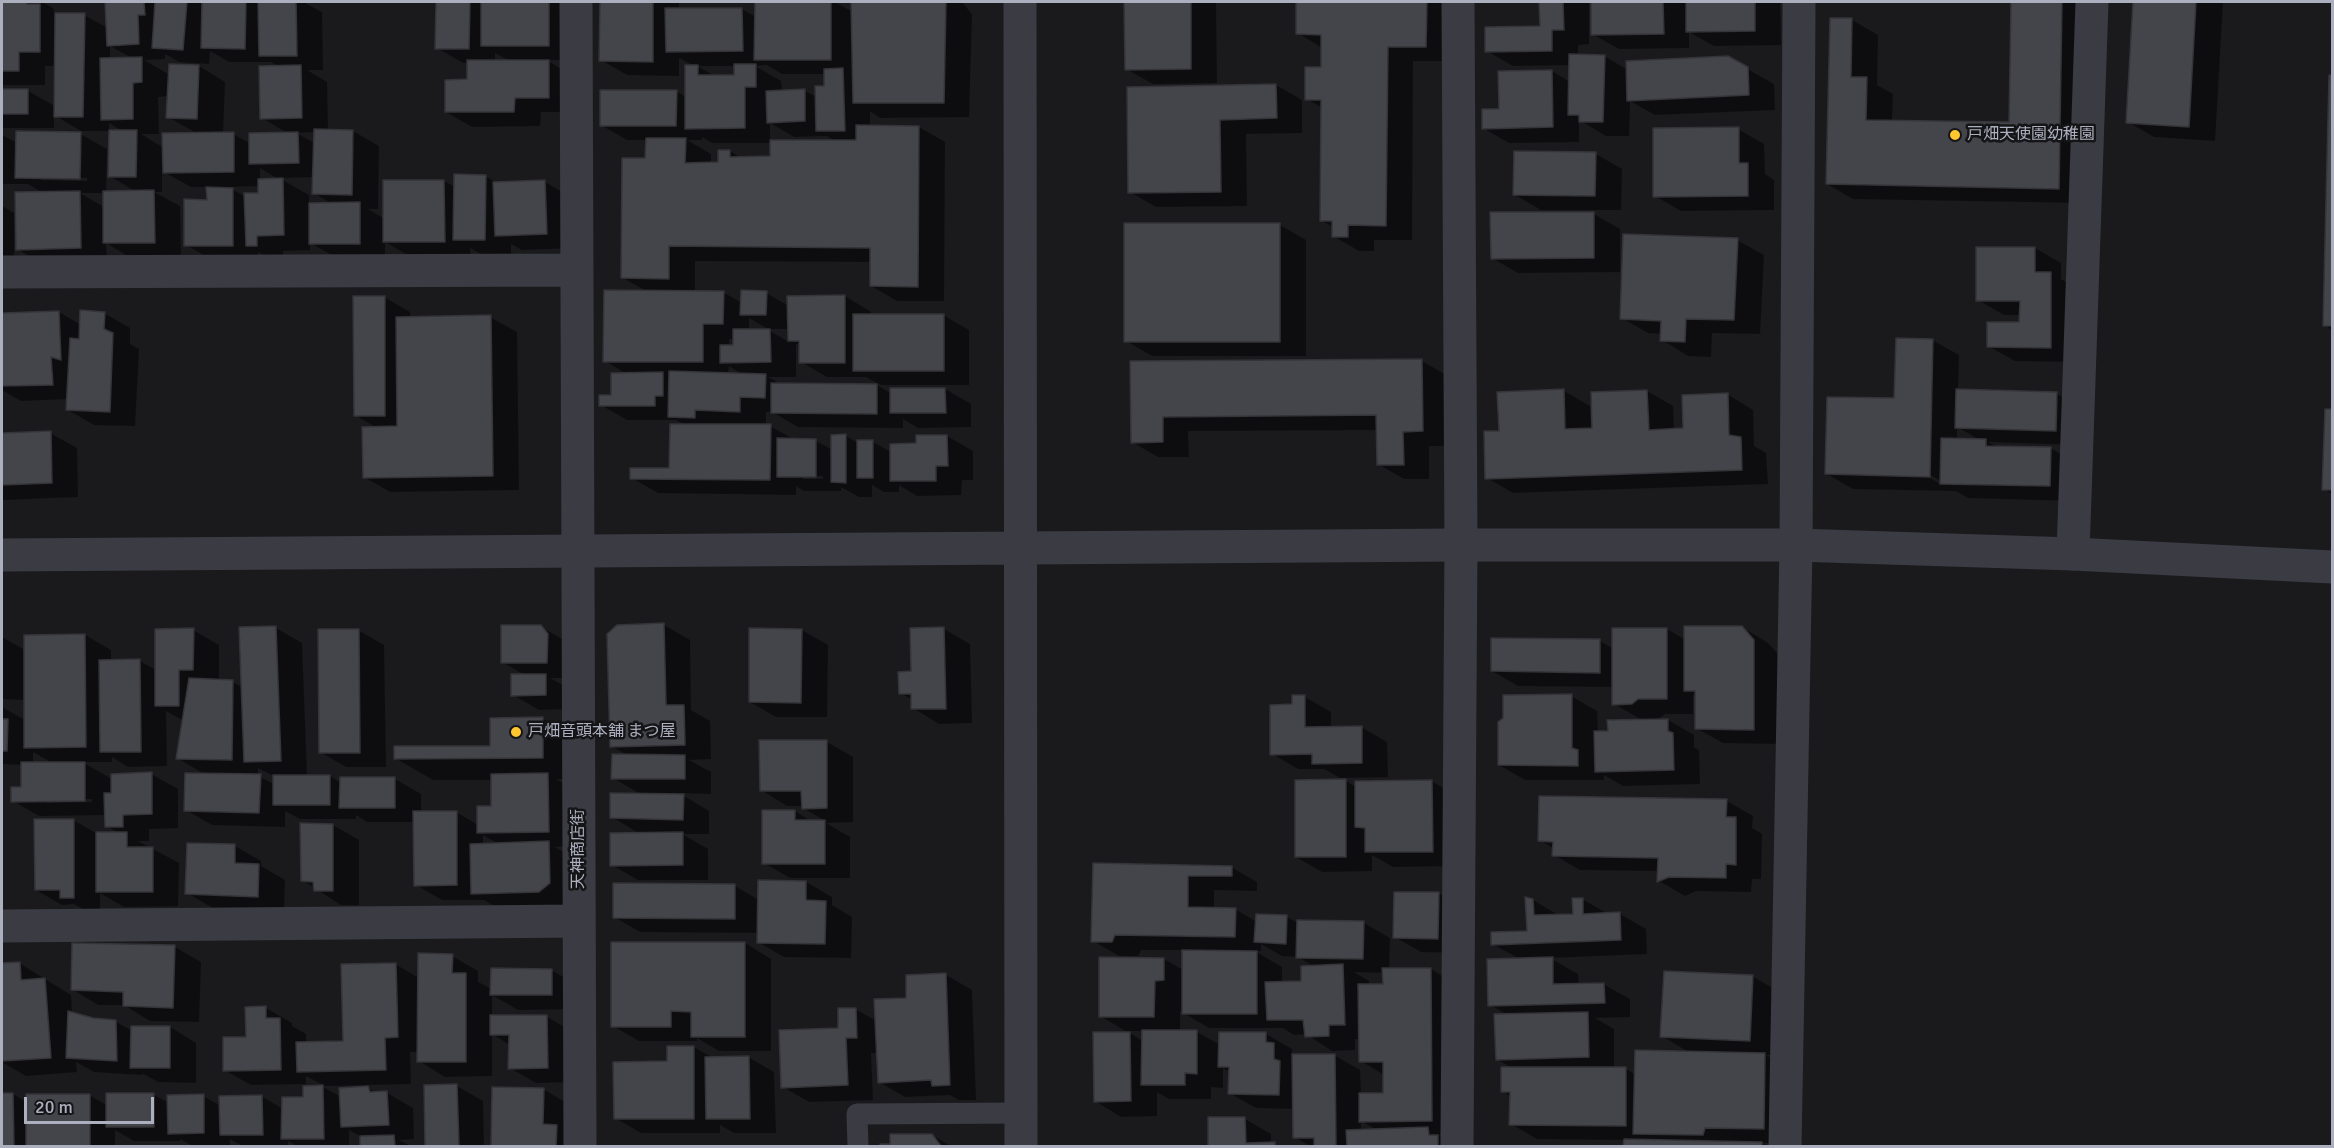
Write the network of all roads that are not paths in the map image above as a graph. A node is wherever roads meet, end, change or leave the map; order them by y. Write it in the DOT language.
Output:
graph roads {
  1 [pos="576,2"];
  2 [pos="1020,2"];
  3 [pos="1458,2"];
  4 [pos="1799,2"];
  5 [pos="2092,2"];
  6 [pos="577,270"];
  7 [pos="2,272"];
  8 [pos="1461,545"];
  9 [pos="1796,545"];
  10 [pos="1019,549"];
  11 [pos="578,552"];
  12 [pos="2073,554"];
  13 [pos="2,555"];
  14 [pos="2332,567"];
  15 [pos="579,921"];
  16 [pos="2,926"];
  17 [pos="1020,1113"];
  18 [pos="580,1146"];
  19 [pos="858,1146"];
  20 [pos="1021,1146"];
  21 [pos="1457,1146"];
  22 [pos="1785,1146"];
  1 -- 6 [label="street, 天神商店街"];
  2 -- 10 [label="street"];
  3 -- 8 [label="street"];
  4 -- 9 [label="street"];
  5 -- 12 [label="street"];
  6 -- 7 [label="street"];
  6 -- 11 [label="street, 天神商店街"];
  8 -- 9 [label="street"];
  8 -- 10 [label="street"];
  8 -- 21 [label="street"];
  9 -- 12 [label="street"];
  9 -- 22 [label="street"];
  10 -- 11 [label="street"];
  10 -- 17 [label="street"];
  11 -- 13 [label="street"];
  11 -- 15 [label="street, 天神商店街"];
  12 -- 14 [label="street"];
  15 -- 16 [label="street"];
  15 -- 18 [label="street, 天神商店街"];
  17 -- 19 [label="lane"];
  17 -- 20 [label="street"];
}
